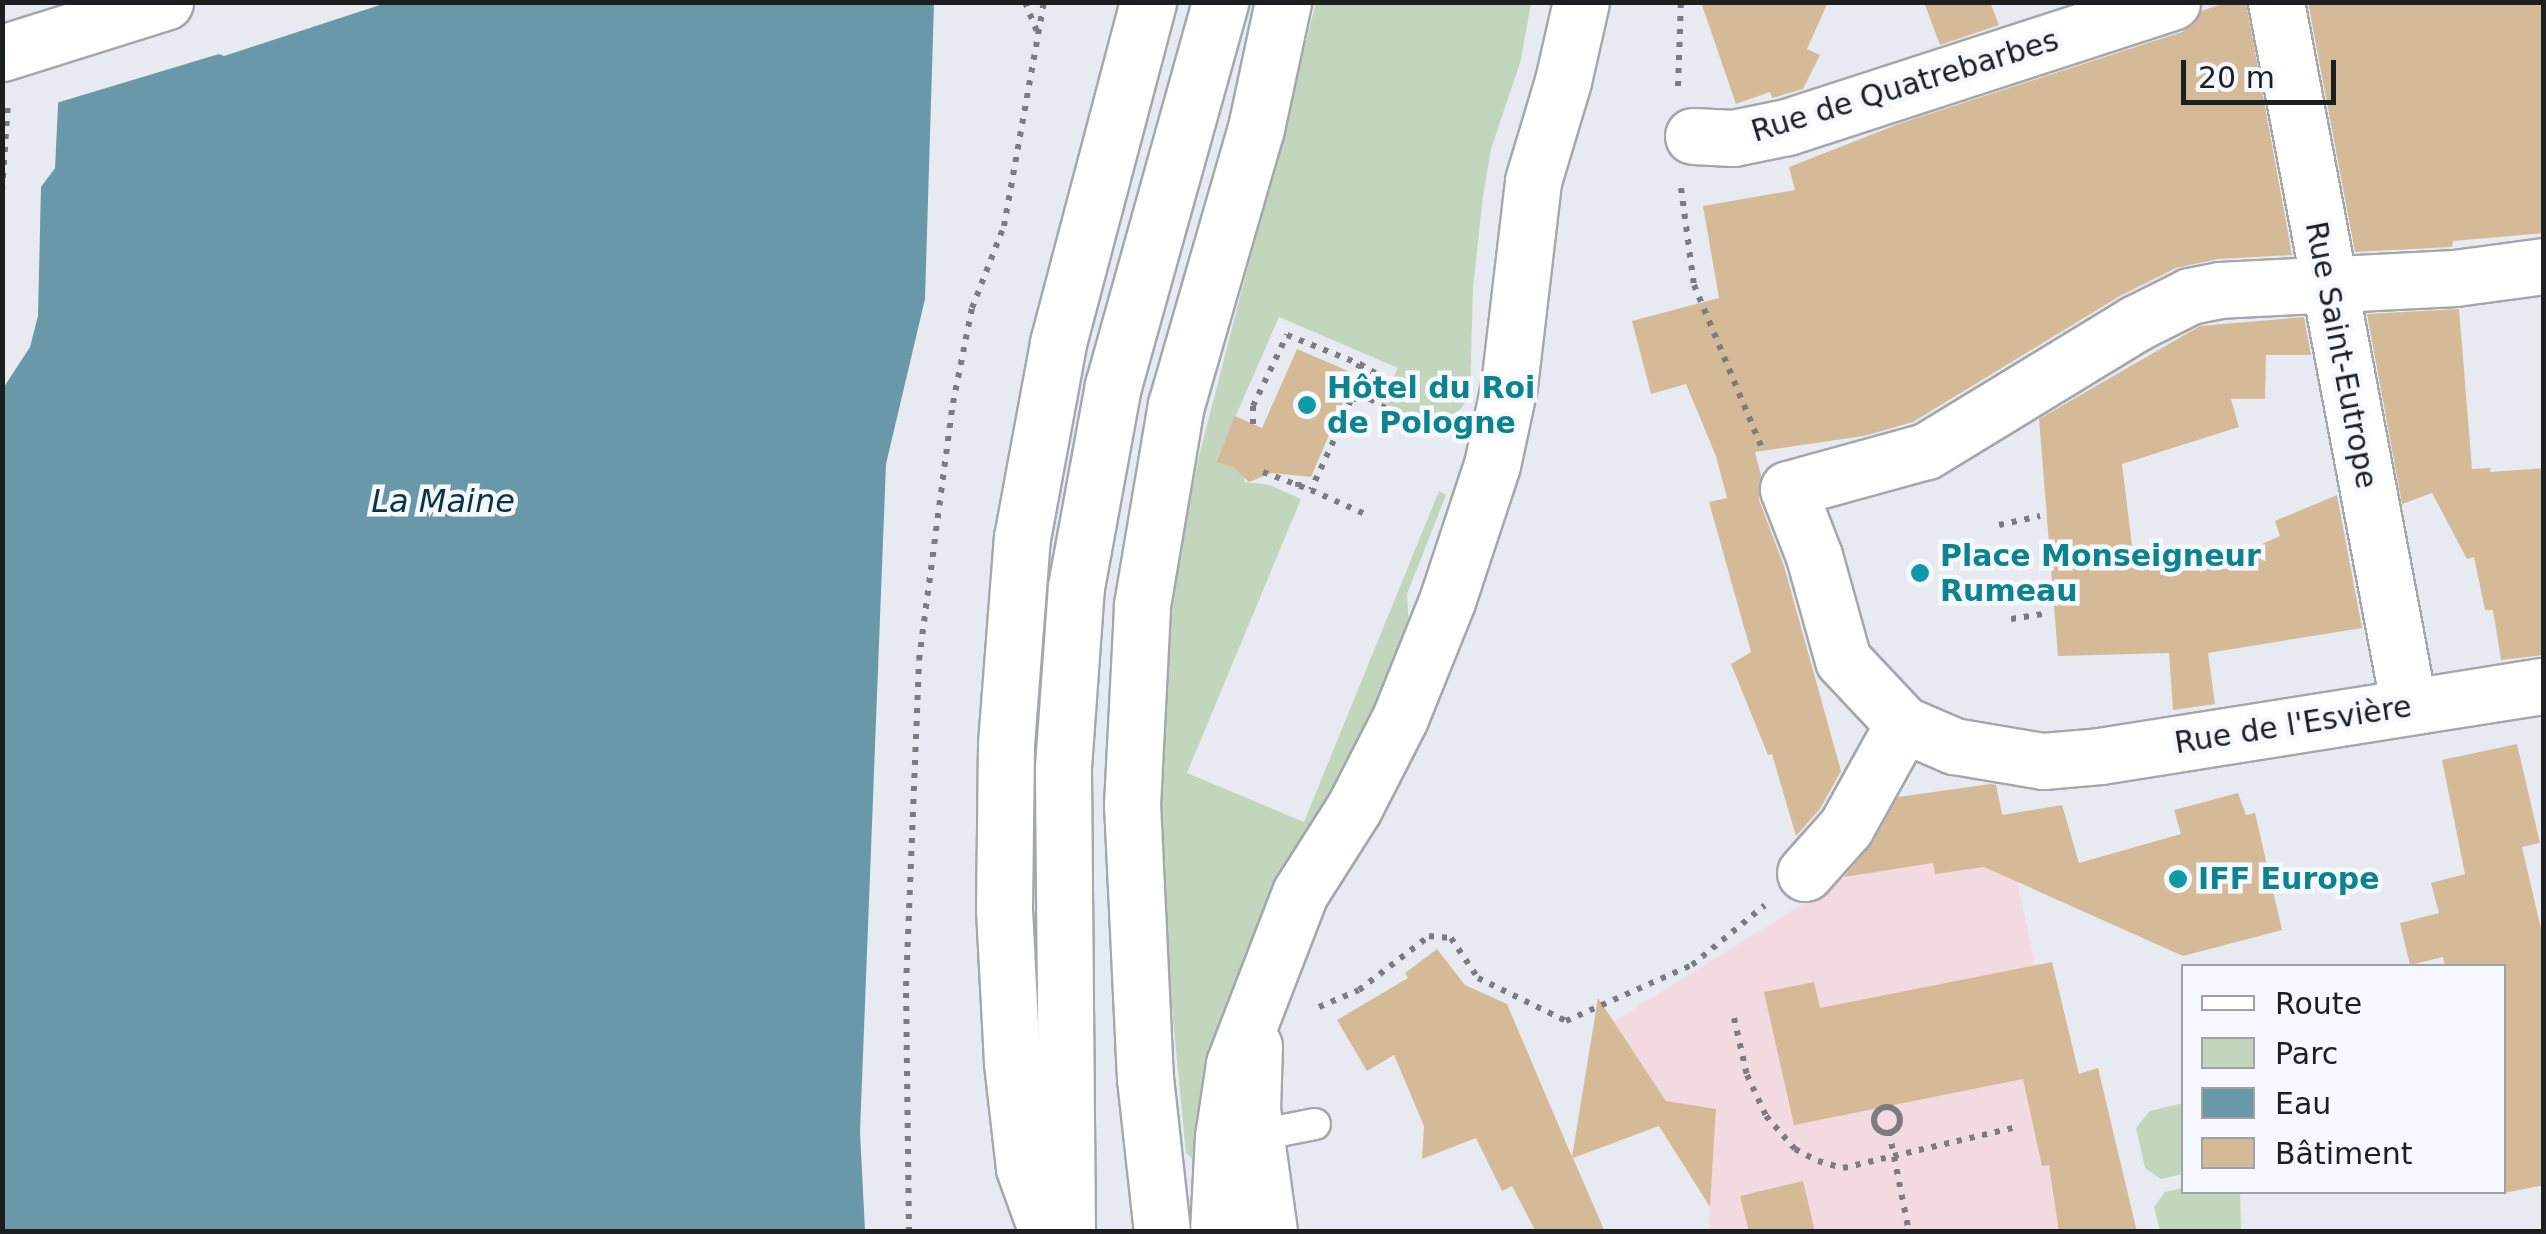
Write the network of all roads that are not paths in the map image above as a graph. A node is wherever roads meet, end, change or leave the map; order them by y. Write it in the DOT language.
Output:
graph roads {
  1 [pos="165,2"];
  2 [pos="1148,2"];
  3 [pos="1220,2"];
  4 [pos="1283,2"];
  5 [pos="1581,2"];
  6 [pos="2172,2"];
  7 [pos="2276,2"];
  8 [pos="2,53"];
  9 [pos="1684,137"];
  10 [pos="2544,266"];
  11 [pos="2328,286"];
  12 [pos="2544,686"];
  13 [pos="2409,707"];
  14 [pos="1903,724"];
  15 [pos="1805,873"];
  16 [pos="1262,992"];
  17 [pos="1315,1124"];
  18 [pos="1254,1136"];
  19 [pos="1047,1232"];
  20 [pos="1067,1232"];
  21 [pos="1162,1232"];
  22 [pos="1218,1232"];
  23 [pos="1269,1232"];
  1 -- 8 [label="main road, bridge"];
  2 -- 19 [label="main road"];
  3 -- 20 [label="main road"];
  4 -- 21 [label="main road"];
  5 -- 16 [label="main road"];
  6 -- 9 [label="main road, Rue de Quatrebarbes"];
  7 -- 11 [label="main road, Rue Saint-Eutrope"];
  10 -- 11 [label="main road"];
  11 -- 13 [label="main road, Rue Saint-Eutrope"];
  11 -- 14 [label="main road"];
  12 -- 13 [label="main road, Rue de l'Esvière"];
  13 -- 14 [label="main road, Rue de l'Esvière"];
  14 -- 15 [label="main road"];
  16 -- 18 [label="main road"];
  16 -- 22 [label="main road"];
  17 -- 18 [label="lane"];
  18 -- 23 [label="main road"];
}
